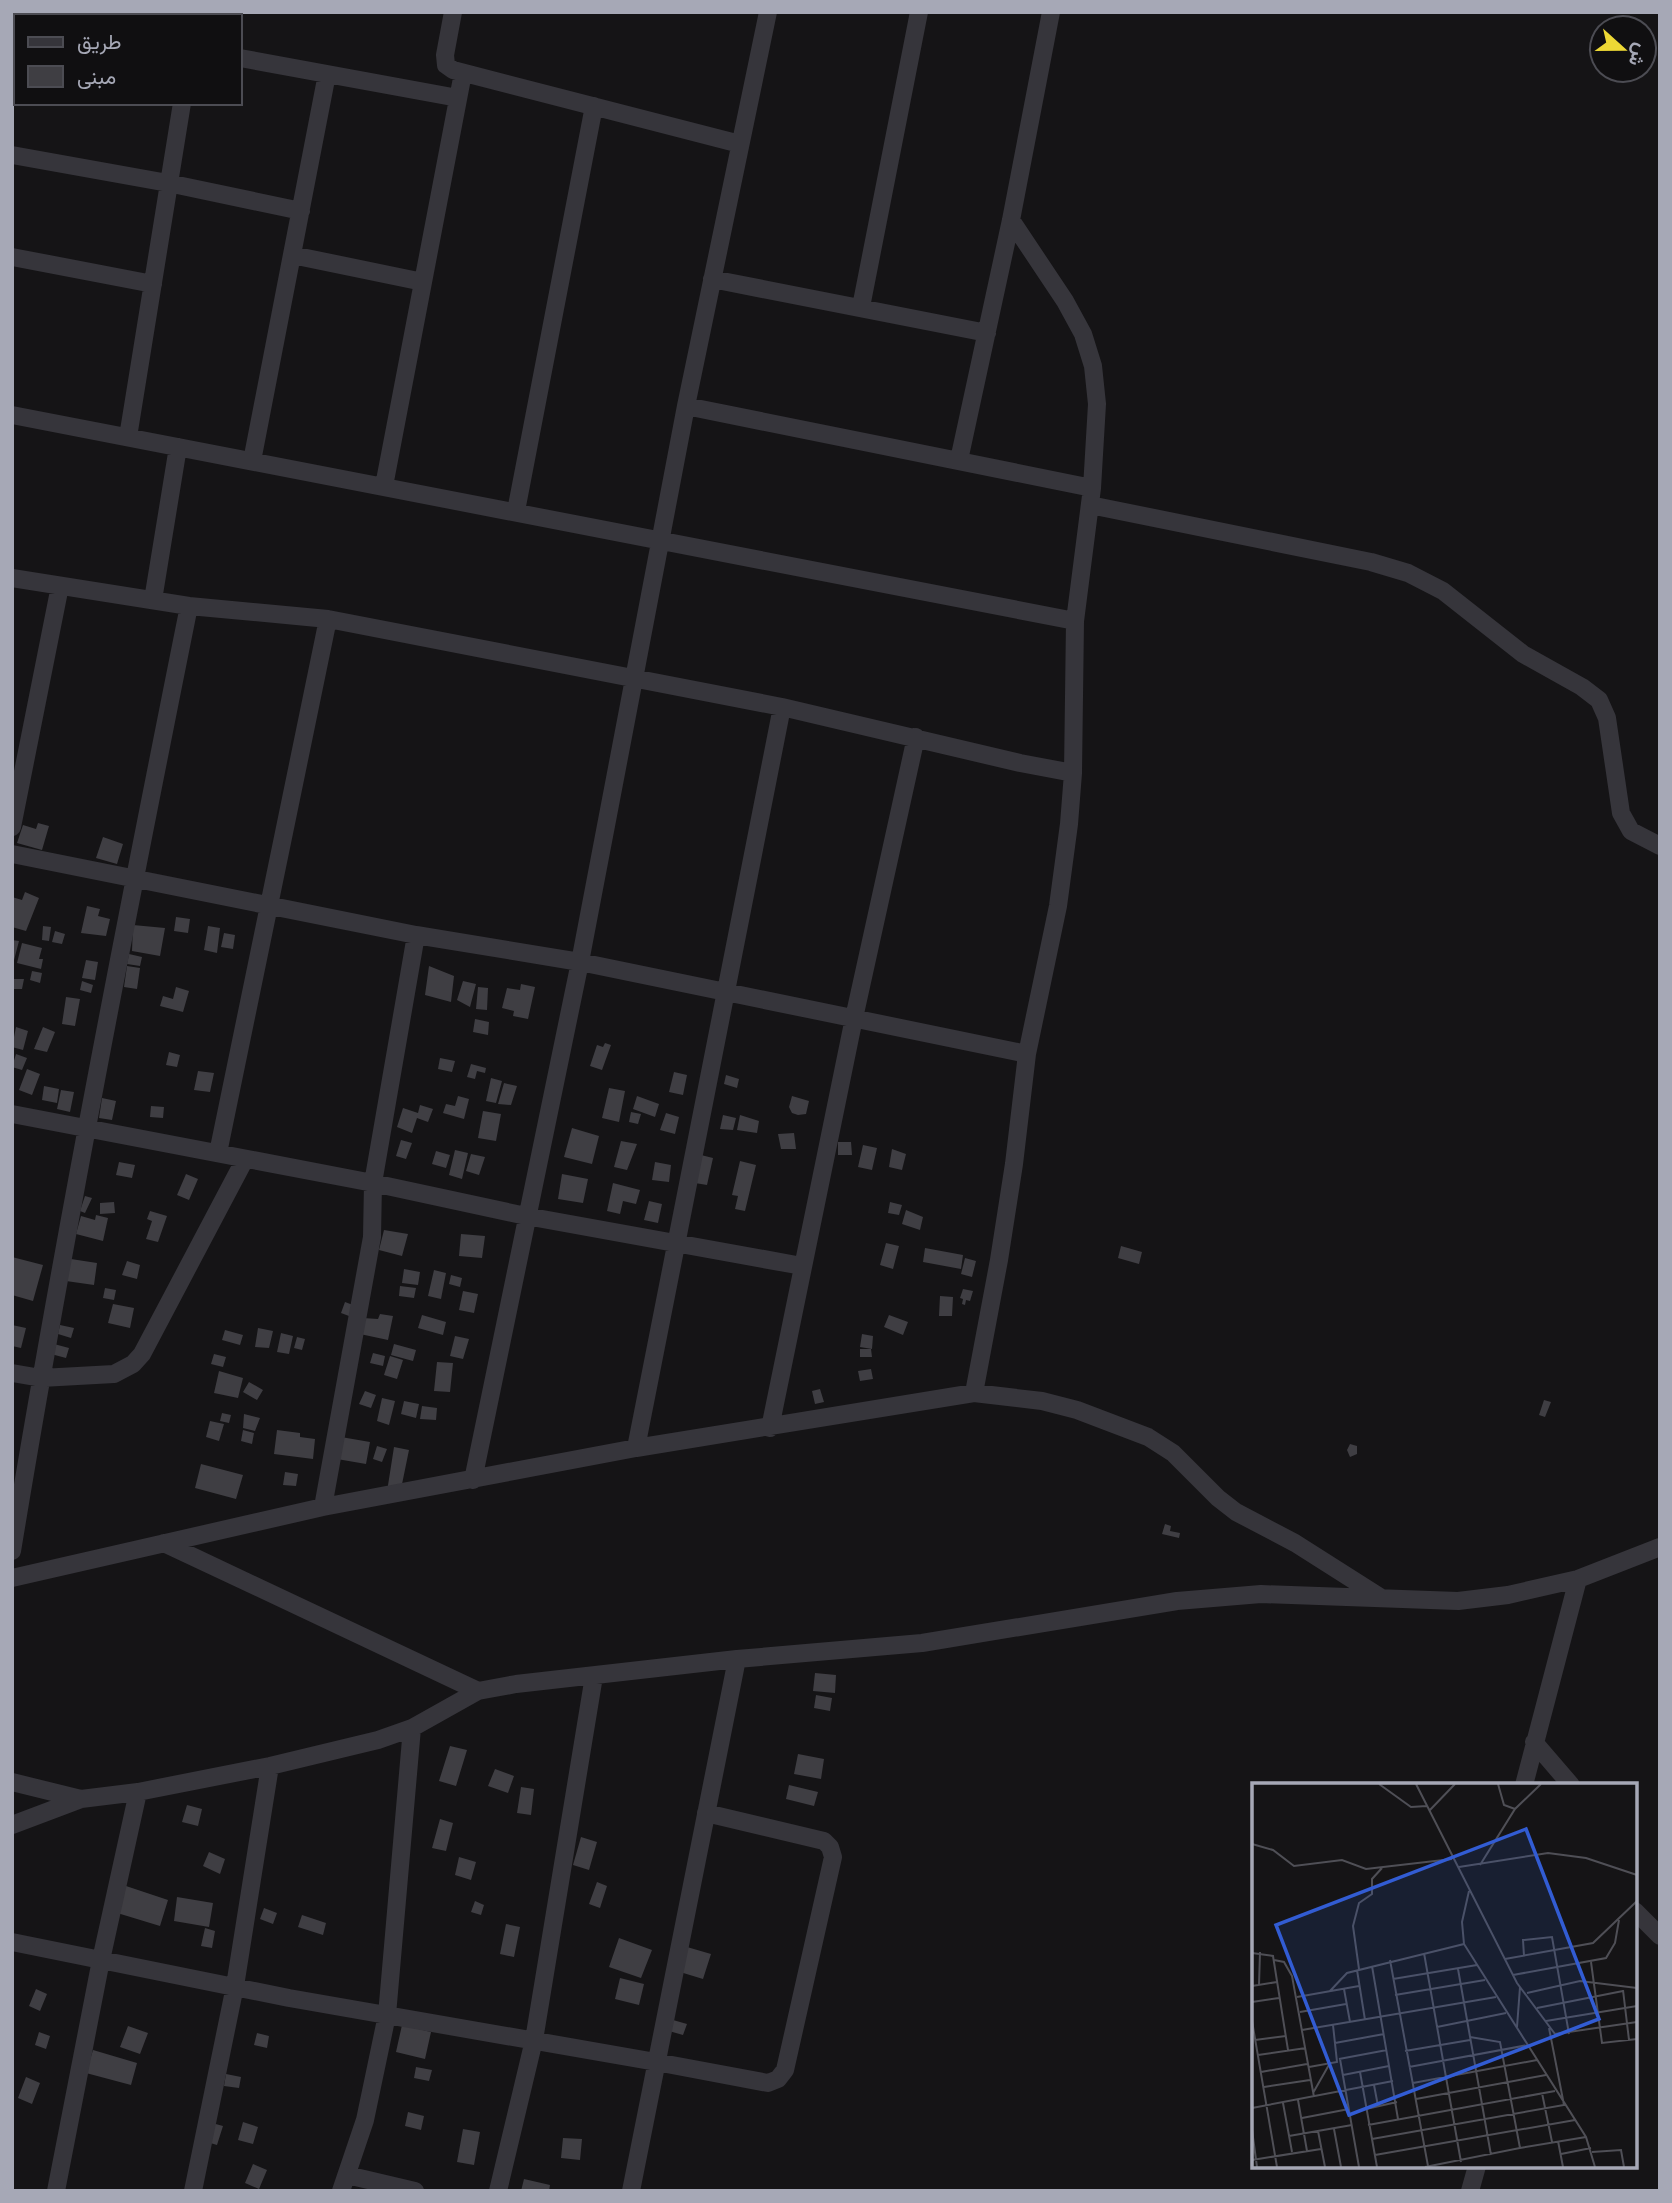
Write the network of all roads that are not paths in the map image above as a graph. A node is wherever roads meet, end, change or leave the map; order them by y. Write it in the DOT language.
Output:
graph roads {
  1 [pos="453,12"];
  2 [pos="768,12"];
  3 [pos="919,12"];
  4 [pos="1051,12"];
  5 [pos="242,58"];
  6 [pos="463,73"];
  7 [pos="327,74"];
  8 [pos="458,98"];
  9 [pos="182,105"];
  10 [pos="594,106"];
  11 [pos="740,144"];
  12 [pos="12,155"];
  13 [pos="169,183"];
  14 [pos="301,211"];
  15 [pos="1011,220"];
  16 [pos="292,255"];
  17 [pos="12,257"];
  18 [pos="712,279"];
  19 [pos="423,282"];
  20 [pos="153,284"];
  21 [pos="861,307"];
  22 [pos="987,333"];
  23 [pos="686,406"];
  24 [pos="12,415"];
  25 [pos="128,438"];
  26 [pos="178,447"];
  27 [pos="959,460"];
  28 [pos="252,461"];
  29 [pos="384,485"];
  30 [pos="1091,496"];
  31 [pos="516,512"];
  32 [pos="662,540"];
  33 [pos="12,578"];
  34 [pos="60,586"];
  35 [pos="153,600"];
  36 [pos="189,606"];
  37 [pos="328,619"];
  38 [pos="1075,621"];
  39 [pos="634,677"];
  40 [pos="782,707"];
  41 [pos="916,737"];
  42 [pos="1073,773"];
  43 [pos="12,827"];
  44 [pos="1660,846"];
  45 [pos="12,854"];
  46 [pos="134,879"];
  47 [pos="269,907"];
  48 [pos="416,935"];
  49 [pos="580,962"];
  50 [pos="724,992"];
  51 [pos="854,1018"];
  52 [pos="1027,1054"];
  53 [pos="12,1114"];
  54 [pos="88,1130"];
  55 [pos="218,1153"];
  56 [pos="245,1159"];
  57 [pos="373,1184"];
  58 [pos="526,1216"];
  59 [pos="676,1243"];
  60 [pos="802,1266"];
  61 [pos="12,1373"];
  62 [pos="41,1378"];
  63 [pos="974,1393"];
  64 [pos="770,1428"];
  65 [pos="636,1448"];
  66 [pos="474,1480"];
  67 [pos="323,1507"];
  68 [pos="164,1543"];
  69 [pos="1660,1547"];
  70 [pos="12,1551"];
  71 [pos="12,1578"];
  72 [pos="1578,1579"];
  73 [pos="1380,1597"];
  74 [pos="737,1659"];
  75 [pos="594,1676"];
  76 [pos="478,1691"];
  77 [pos="412,1728"];
  78 [pos="1534,1742"];
  79 [pos="270,1766"];
  80 [pos="12,1782"];
  81 [pos="1524,1783"];
  82 [pos="1568,1783"];
  83 [pos="138,1792"];
  84 [pos="81,1799"];
  85 [pos="706,1813"];
  86 [pos="12,1825"];
  87 [pos="1637,1913"];
  88 [pos="1660,1936"];
  89 [pos="12,1942"];
  90 [pos="101,1960"];
  91 [pos="235,1986"];
  92 [pos="387,2015"];
  93 [pos="534,2040"];
  94 [pos="656,2062"];
  95 [pos="1476,2168"];
  96 [pos="344,2183"];
  97 [pos="56,2191"];
  98 [pos="193,2191"];
  99 [pos="415,2191"];
  100 [pos="498,2191"];
  101 [pos="631,2191"];
  102 [pos="1470,2191"];
  1 -- 6 [label="street"];
  2 -- 11 [label="street"];
  3 -- 21 [label="street"];
  4 -- 15 [label="street"];
  5 -- 7 [label="street"];
  6 -- 8 [label="street"];
  6 -- 10 [label="street"];
  7 -- 8 [label="street"];
  7 -- 14 [label="street"];
  8 -- 19 [label="street"];
  9 -- 13 [label="street"];
  10 -- 11 [label="street"];
  10 -- 31 [label="street"];
  11 -- 18 [label="street"];
  12 -- 13 [label="street"];
  13 -- 14 [label="street"];
  13 -- 20 [label="street"];
  14 -- 16 [label="street"];
  15 -- 22 [label="street"];
  15 -- 30 [label="street"];
  16 -- 19 [label="street"];
  16 -- 28 [label="street"];
  17 -- 20 [label="street"];
  18 -- 21 [label="street"];
  18 -- 23 [label="street"];
  19 -- 29 [label="street"];
  20 -- 25 [label="street"];
  21 -- 22 [label="street"];
  22 -- 27 [label="street"];
  23 -- 27 [label="street"];
  23 -- 32 [label="street"];
  24 -- 25 [label="street"];
  25 -- 26 [label="street"];
  26 -- 28 [label="street"];
  26 -- 35 [label="street"];
  27 -- 30 [label="street"];
  28 -- 29 [label="street"];
  29 -- 31 [label="street"];
  30 -- 38 [label="street"];
  30 -- 44 [label="street"];
  31 -- 32 [label="street"];
  32 -- 38 [label="street"];
  32 -- 39 [label="street"];
  33 -- 34 [label="street"];
  34 -- 35 [label="street"];
  34 -- 43 [label="street"];
  35 -- 36 [label="street"];
  36 -- 37 [label="street"];
  36 -- 46 [label="street"];
  37 -- 39 [label="street"];
  37 -- 47 [label="street"];
  38 -- 42 [label="street"];
  39 -- 40 [label="street"];
  39 -- 49 [label="street"];
  40 -- 41 [label="street"];
  40 -- 50 [label="street"];
  41 -- 42 [label="street"];
  41 -- 51 [label="street"];
  42 -- 52 [label="street"];
  45 -- 46 [label="street"];
  46 -- 47 [label="street"];
  46 -- 54 [label="street"];
  47 -- 48 [label="street"];
  47 -- 55 [label="street"];
  48 -- 49 [label="street"];
  48 -- 57 [label="street"];
  49 -- 50 [label="street"];
  49 -- 58 [label="street"];
  50 -- 51 [label="street"];
  50 -- 59 [label="street"];
  51 -- 52 [label="street"];
  51 -- 60 [label="street"];
  52 -- 63 [label="street"];
  53 -- 54 [label="street"];
  54 -- 55 [label="street"];
  54 -- 62 [label="street"];
  55 -- 56 [label="street"];
  56 -- 57 [label="street"];
  56 -- 62 [label="street"];
  57 -- 58 [label="street"];
  57 -- 67 [label="street"];
  58 -- 59 [label="street"];
  58 -- 66 [label="street"];
  59 -- 60 [label="street"];
  59 -- 65 [label="street"];
  60 -- 64 [label="street"];
  61 -- 62 [label="street"];
  62 -- 70 [label="street"];
  63 -- 64 [label="street"];
  63 -- 73 [label="street"];
  64 -- 65 [label="street"];
  65 -- 66 [label="street"];
  66 -- 67 [label="street"];
  67 -- 68 [label="street"];
  68 -- 71 [label="street"];
  68 -- 76 [label="street"];
  69 -- 72 [label="street"];
  72 -- 73 [label="street"];
  72 -- 78 [label="street"];
  73 -- 74 [label="street"];
  74 -- 75 [label="street"];
  74 -- 85 [label="street"];
  75 -- 76 [label="street"];
  75 -- 93 [label="street"];
  76 -- 77 [label="street"];
  77 -- 79 [label="street"];
  77 -- 92 [label="street"];
  78 -- 81 [label="street"];
  78 -- 82 [label="street"];
  79 -- 83 [label="street"];
  79 -- 91 [label="street"];
  80 -- 84 [label="street"];
  83 -- 84 [label="street"];
  83 -- 90 [label="street"];
  84 -- 86 [label="street"];
  85 -- 94 [label="street"];
  85 -- 94 [label="street"];
  87 -- 88 [label="street"];
  89 -- 90 [label="street"];
  90 -- 91 [label="street"];
  90 -- 97 [label="street"];
  91 -- 92 [label="street"];
  91 -- 98 [label="street"];
  92 -- 93 [label="street"];
  92 -- 96 [label="street"];
  93 -- 94 [label="street"];
  93 -- 100 [label="street"];
  94 -- 101 [label="street"];
  95 -- 102 [label="street"];
  96 -- 99 [label="street"];
}
